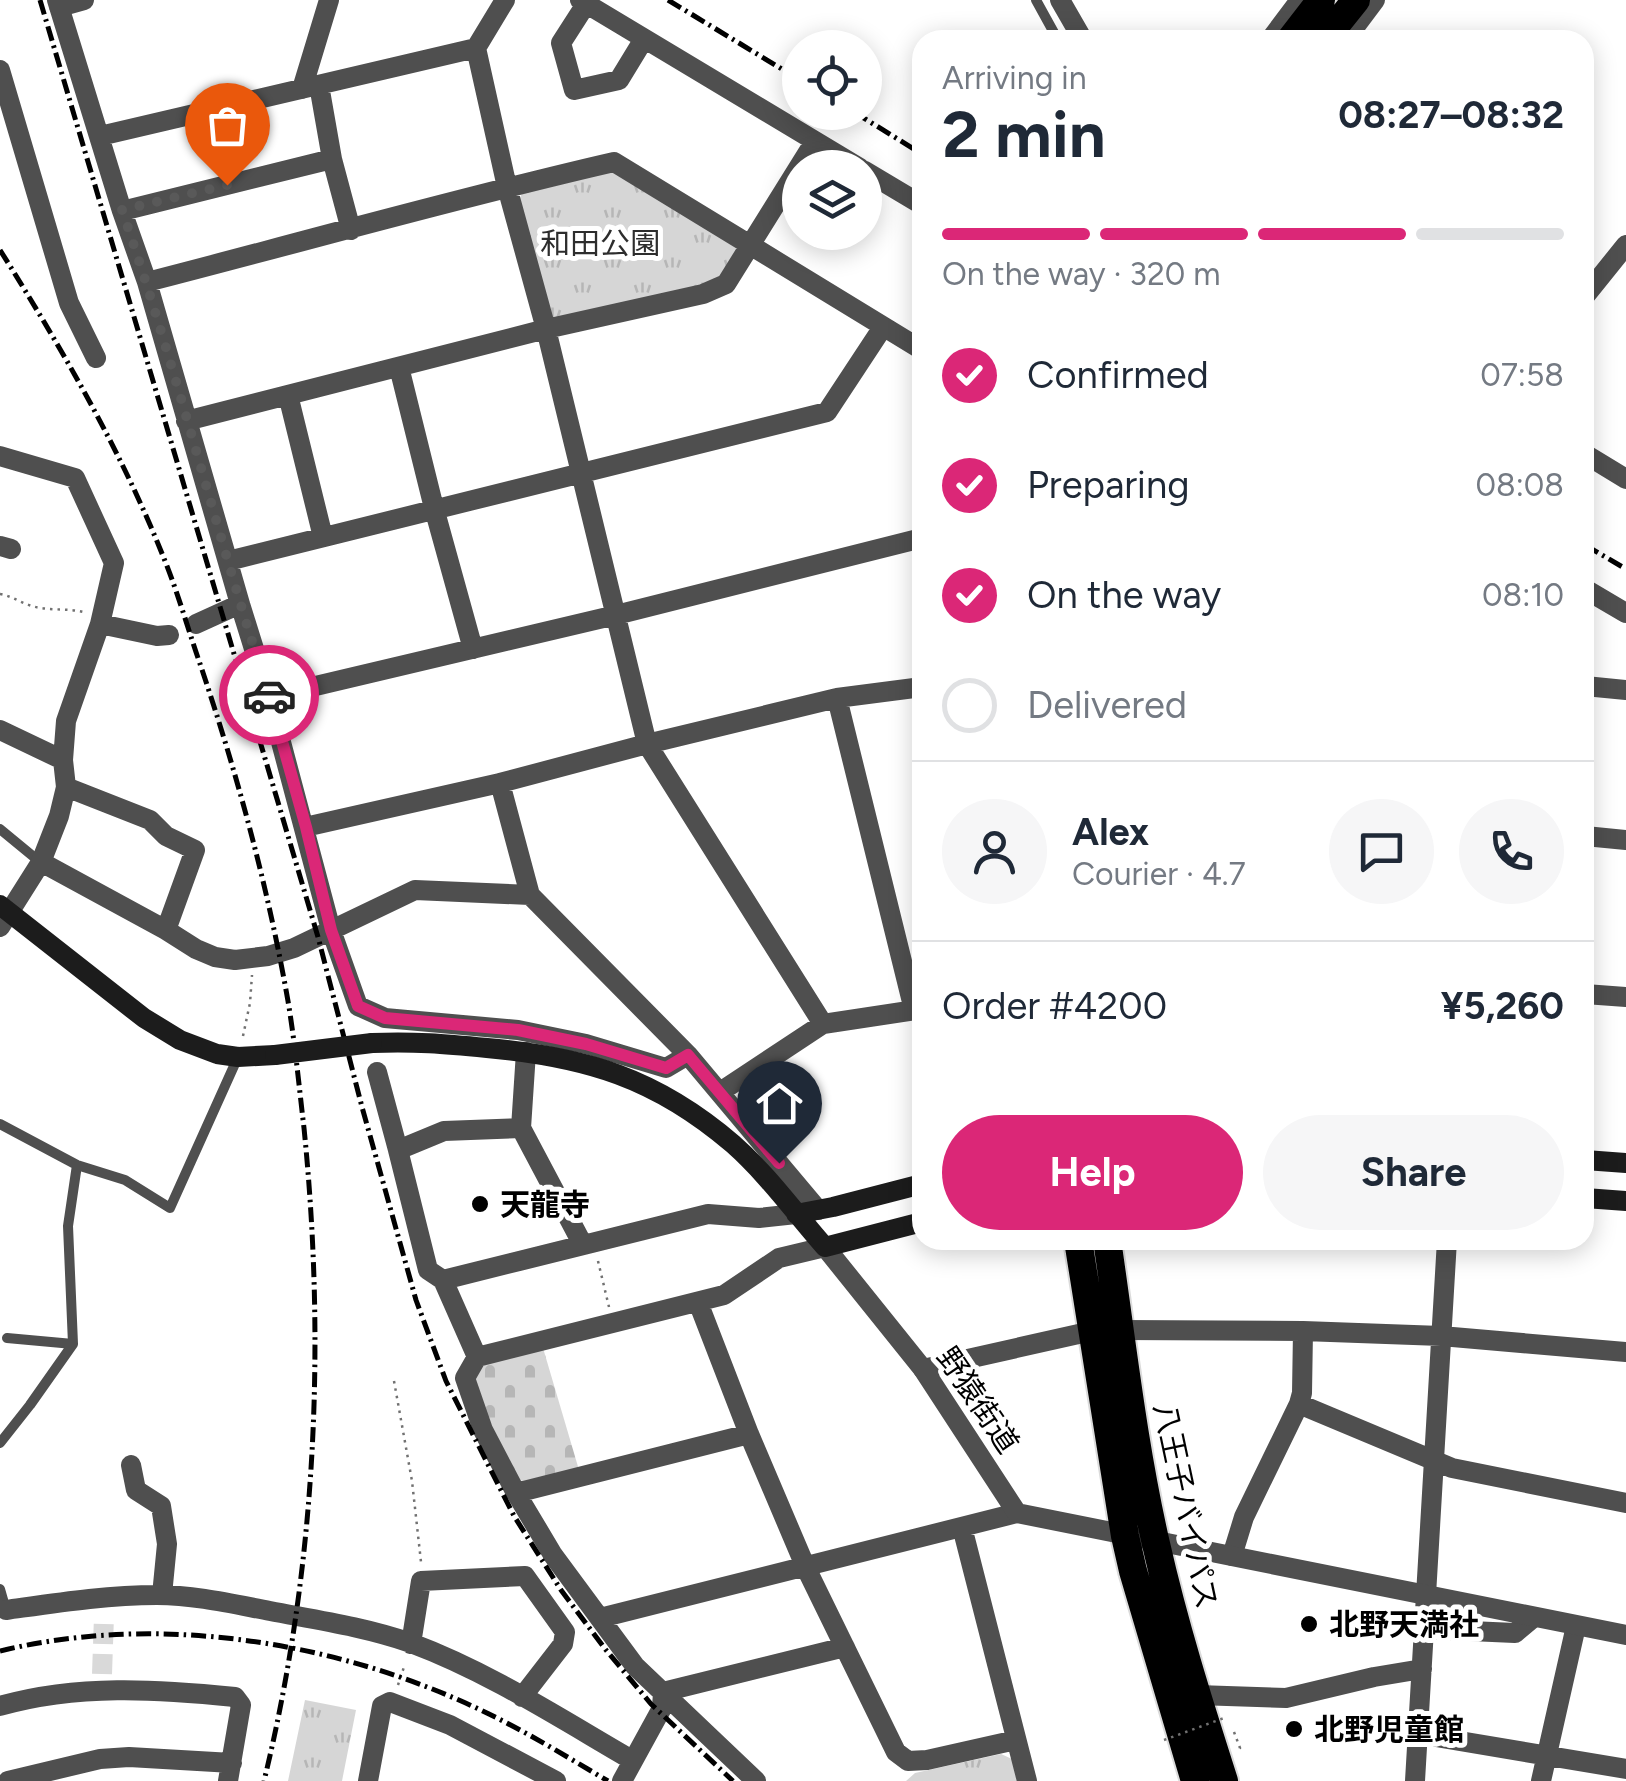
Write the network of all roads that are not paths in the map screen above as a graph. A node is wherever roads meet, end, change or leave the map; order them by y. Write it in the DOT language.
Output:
graph roads {
  1 [pos="84,0"];
  2 [pos="329,0"];
  3 [pos="505,0"];
  4 [pos="1036,0"];
  5 [pos="1060,0"];
  6 [pos="1300,0"];
  7 [pos="1321,0"];
  8 [pos="1356,0"];
  9 [pos="1375,0"];
  10 [pos="583,2"];
  11 [pos="58,4"];
  12 [pos="1052,30"];
  13 [pos="1077,30"];
  14 [pos="1278,30"];
  15 [pos="1298,30"];
  16 [pos="1332,30"];
  17 [pos="1352,30"];
  18 [pos="644,39"];
  19 [pos="476,48"];
  20 [pos="2,83"];
  21 [pos="311,87"];
  22 [pos="100,136"];
  23 [pos="815,140"];
  24 [pos="831,150"];
  25 [pos="332,159"];
  26 [pos="882,181"];
  27 [pos="506,186"];
  28 [pos="912,200"];
  29 [pos="122,210"];
  30 [pos="351,230"];
  31 [pos="1626,245"];
  32 [pos="752,246"];
  33 [pos="147,282"];
  34 [pos="1594,285"];
  35 [pos="883,327"];
  36 [pos="546,328"];
  37 [pos="912,344"];
  38 [pos="96,358"];
  39 [pos="399,367"];
  40 [pos="288,395"];
  41 [pos="186,421"];
  42 [pos="0,456"];
  43 [pos="1594,459"];
  44 [pos="580,473"];
  45 [pos="1626,479"];
  46 [pos="434,508"];
  47 [pos="323,537"];
  48 [pos="912,541"];
  49 [pos="228,561"];
  50 [pos="1594,594"];
  51 [pos="240,604"];
  52 [pos="1626,613"];
  53 [pos="616,615"];
  54 [pos="100,624"];
  55 [pos="196,624"];
  56 [pos="169,635"];
  57 [pos="474,650"];
  58 [pos="1594,687"];
  59 [pos="912,688"];
  60 [pos="1626,690"];
  61 [pos="269,698"];
  62 [pos="837,698"];
  63 [pos="0,730"];
  64 [pos="647,744"];
  65 [pos="62,760"];
  66 [pos="500,783"];
  67 [pos="66,787"];
  68 [pos="306,827"];
  69 [pos="0,829"];
  70 [pos="1594,837"];
  71 [pos="1626,840"];
  72 [pos="41,862"];
  73 [pos="530,896"];
  74 [pos="3,915"];
  75 [pos="166,930"];
  76 [pos="331,930"];
  77 [pos="912,987"];
  78 [pos="1594,995"];
  79 [pos="1626,997"];
  80 [pos="912,1011"];
  81 [pos="823,1024"];
  82 [pos="526,1052"];
  83 [pos="688,1055"];
  84 [pos="238,1057"];
  85 [pos="377,1072"];
  86 [pos="720,1092"];
  87 [pos="0,1124"];
  88 [pos="522,1128"];
  89 [pos="398,1150"];
  90 [pos="1594,1161"];
  91 [pos="1626,1163"];
  92 [pos="77,1165"];
  93 [pos="912,1186"];
  94 [pos="1594,1199"];
  95 [pos="1626,1201"];
  96 [pos="818,1210"];
  97 [pos="796,1214"];
  98 [pos="912,1225"];
  99 [pos="588,1244"];
  100 [pos="826,1247"];
  101 [pos="1081,1250"];
  102 [pos="1107,1250"];
  103 [pos="1445,1250"];
  104 [pos="443,1280"];
  105 [pos="698,1302"];
  106 [pos="1106,1330"];
  107 [pos="1303,1331"];
  108 [pos="1440,1336"];
  109 [pos="7,1338"];
  110 [pos="73,1344"];
  111 [pos="1626,1352"];
  112 [pos="477,1357"];
  113 [pos="924,1369"];
  114 [pos="1299,1404"];
  115 [pos="749,1434"];
  116 [pos="0,1443"];
  117 [pos="1433,1461"];
  118 [pos="131,1465"];
  119 [pos="516,1493"];
  120 [pos="1626,1503"];
  121 [pos="1017,1513"];
  122 [pos="962,1527"];
  123 [pos="1125,1536"];
  124 [pos="1155,1541"];
  125 [pos="1232,1556"];
  126 [pos="806,1568"];
  127 [pos="162,1595"];
  128 [pos="1428,1595"];
  129 [pos="3,1600"];
  130 [pos="1534,1617"];
  131 [pos="600,1618"];
  132 [pos="1576,1626"];
  133 [pos="1425,1629"];
  134 [pos="1626,1635"];
  135 [pos="411,1644"];
  136 [pos="844,1646"];
  137 [pos="1422,1669"];
  138 [pos="663,1692"];
  139 [pos="1197,1694"];
  140 [pos="522,1696"];
  141 [pos="0,1706"];
  142 [pos="1418,1734"];
  143 [pos="1016,1740"];
  144 [pos="1547,1755"];
  145 [pos="632,1760"];
  146 [pos="908,1761"];
  147 [pos="1226,1769"];
  148 [pos="1626,1769"];
  149 [pos="230,1772"];
  150 [pos="8,1781"];
  151 [pos="368,1781"];
  152 [pos="556,1781"];
  153 [pos="622,1781"];
  154 [pos="756,1781"];
  155 [pos="896,1781"];
  156 [pos="1027,1781"];
  157 [pos="1195,1781"];
  158 [pos="1415,1781"];
  159 [pos="1542,1781"];
  1 -- 11 [label="street"];
  2 -- 21 [label="street"];
  3 -- 19 [label="street"];
  4 -- 12 [label="lane"];
  5 -- 13 [label="street"];
  6 -- 14 [label="street"];
  7 -- 15 [label="highway"];
  8 -- 16 [label="highway"];
  9 -- 17 [label="street"];
  10 -- 18 [label="street"];
  10 -- 18 [label="street"];
  11 -- 22 [label="street"];
  18 -- 23 [label="street"];
  19 -- 21 [label="street"];
  19 -- 27 [label="street"];
  20 -- 38 [label="street"];
  21 -- 22 [label="street"];
  21 -- 25 [label="street"];
  22 -- 29 [label="street"];
  23 -- 24 [label="street"];
  23 -- 32 [label="street"];
  25 -- 29 [label="street"];
  25 -- 30 [label="street"];
  26 -- 28 [label="street"];
  27 -- 30 [label="street"];
  27 -- 32 [label="street"];
  27 -- 36 [label="street"];
  29 -- 33 [label="street"];
  30 -- 33 [label="street"];
  31 -- 34 [label="street"];
  32 -- 35 [label="street"];
  32 -- 36 [label="street"];
  33 -- 41 [label="street"];
  35 -- 37 [label="street"];
  35 -- 44 [label="street"];
  36 -- 39 [label="street"];
  36 -- 44 [label="street"];
  39 -- 40 [label="street"];
  39 -- 46 [label="street"];
  40 -- 41 [label="street"];
  40 -- 47 [label="street"];
  41 -- 49 [label="street"];
  42 -- 54 [label="street"];
  43 -- 45 [label="street"];
  44 -- 46 [label="street"];
  44 -- 53 [label="street"];
  46 -- 47 [label="street"];
  46 -- 57 [label="street"];
  47 -- 49 [label="street"];
  48 -- 53 [label="street"];
  49 -- 51 [label="street"];
  50 -- 52 [label="street"];
  51 -- 55 [label="street"];
  51 -- 61 [label="street"];
  53 -- 57 [label="street"];
  53 -- 64 [label="street"];
  54 -- 56 [label="street"];
  54 -- 65 [label="street"];
  57 -- 61 [label="street"];
  58 -- 60 [label="street"];
  59 -- 62 [label="street"];
  61 -- 68 [label="street"];
  62 -- 64 [label="street"];
  62 -- 77 [label="street"];
  63 -- 65 [label="street"];
  64 -- 66 [label="street"];
  64 -- 81 [label="street"];
  65 -- 67 [label="street"];
  66 -- 68 [label="street"];
  66 -- 73 [label="street"];
  67 -- 72 [label="street"];
  67 -- 75 [label="street"];
  68 -- 76 [label="street"];
  69 -- 72 [label="lane"];
  70 -- 71 [label="street"];
  72 -- 74 [label="street"];
  72 -- 75 [label="street"];
  73 -- 76 [label="street"];
  73 -- 83 [label="street"];
  74 -- 84 [label="main road, 野猿街道"];
  75 -- 76 [label="street"];
  76 -- 83 [label="street"];
  78 -- 79 [label="street"];
  80 -- 81 [label="street"];
  81 -- 86 [label="street"];
  82 -- 84 [label="main road, 野猿街道, bridge"];
  82 -- 88 [label="street"];
  82 -- 97 [label="main road, 野猿街道"];
  83 -- 86 [label="street"];
  84 -- 92 [label="lane"];
  85 -- 89 [label="street"];
  86 -- 96 [label="street"];
  87 -- 92 [label="lane"];
  88 -- 89 [label="street"];
  88 -- 99 [label="street"];
  89 -- 104 [label="street"];
  90 -- 91 [label="main road"];
  92 -- 110 [label="lane"];
  93 -- 96 [label="main road"];
  94 -- 95 [label="main road"];
  96 -- 97 [label="main road"];
  97 -- 99 [label="street"];
  97 -- 100 [label="main road, 野猿街道"];
  98 -- 100 [label="main road"];
  99 -- 104 [label="street"];
  100 -- 105 [label="street"];
  100 -- 113 [label="street, 野猿街道"];
  101 -- 106 [label="highway, 八王子バイパス"];
  102 -- 106 [label="highway, 八王子バイパス"];
  103 -- 108 [label="street"];
  104 -- 112 [label="street"];
  105 -- 112 [label="street"];
  105 -- 115 [label="street"];
  106 -- 107 [label="street"];
  106 -- 113 [label="street"];
  106 -- 123 [label="highway, 八王子バイパス"];
  106 -- 124 [label="highway, 八王子バイパス"];
  107 -- 108 [label="street"];
  107 -- 114 [label="street"];
  108 -- 111 [label="street"];
  108 -- 117 [label="street"];
  109 -- 110 [label="lane"];
  110 -- 116 [label="lane"];
  112 -- 119 [label="street"];
  113 -- 121 [label="street, 野猿街道"];
  114 -- 117 [label="street"];
  114 -- 125 [label="street"];
  115 -- 119 [label="street"];
  115 -- 126 [label="street"];
  117 -- 120 [label="street"];
  117 -- 128 [label="street"];
  118 -- 127 [label="street"];
  119 -- 131 [label="street"];
  121 -- 122 [label="street"];
  121 -- 123 [label="street"];
  122 -- 126 [label="street"];
  122 -- 143 [label="street"];
  123 -- 124 [label="street"];
  123 -- 157 [label="highway, 八王子バイパス"];
  124 -- 125 [label="street"];
  124 -- 139 [label="highway, 八王子バイパス"];
  125 -- 128 [label="street"];
  126 -- 131 [label="street"];
  126 -- 136 [label="street"];
  127 -- 129 [label="street"];
  127 -- 135 [label="street"];
  128 -- 130 [label="street"];
  128 -- 133 [label="street"];
  130 -- 132 [label="street"];
  130 -- 133 [label="street"];
  131 -- 138 [label="street"];
  132 -- 134 [label="street"];
  132 -- 144 [label="street"];
  133 -- 137 [label="street"];
  135 -- 140 [label="street"];
  135 -- 140 [label="street"];
  136 -- 138 [label="street"];
  136 -- 146 [label="street"];
  137 -- 139 [label="street"];
  137 -- 142 [label="street"];
  138 -- 145 [label="street"];
  138 -- 154 [label="street"];
  139 -- 147 [label="highway, 八王子バイパス"];
  140 -- 145 [label="street"];
  141 -- 149 [label="street"];
  142 -- 144 [label="street"];
  142 -- 158 [label="street"];
  143 -- 146 [label="street"];
  143 -- 156 [label="street"];
  144 -- 148 [label="street"];
  144 -- 159 [label="street"];
  145 -- 153 [label="street"];
  146 -- 155 [label="street"];
  149 -- 150 [label="street"];
  151 -- 152 [label="street"];
}
